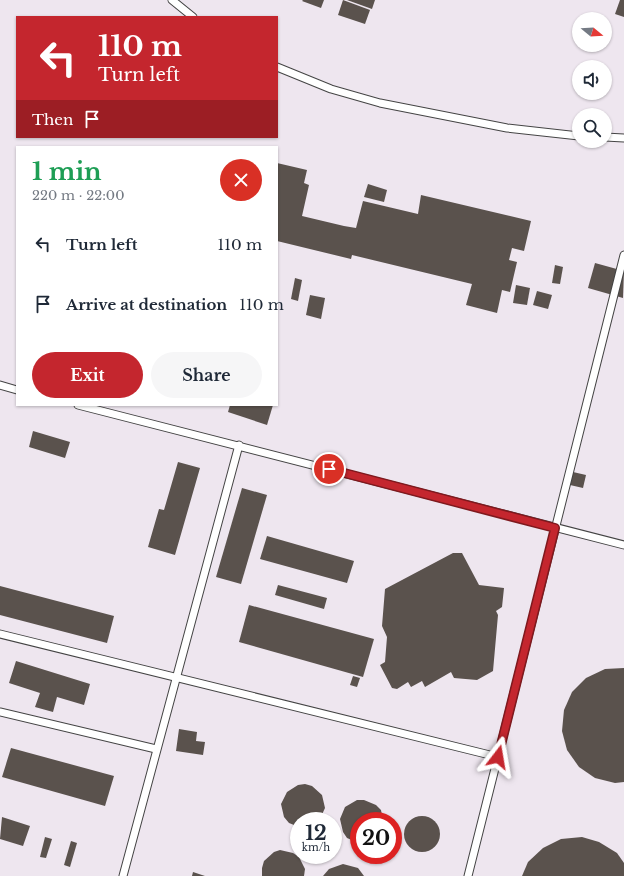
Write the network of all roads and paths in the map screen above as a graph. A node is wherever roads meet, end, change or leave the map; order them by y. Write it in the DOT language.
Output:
graph roads {
  1 [pos="172,0"];
  2 [pos="192,16"];
  3 [pos="278,67"];
  4 [pos="572,135"];
  5 [pos="612,137"];
  6 [pos="624,138"];
  7 [pos="624,255"];
  8 [pos="0,386"];
  9 [pos="16,390"];
  10 [pos="82,406"];
  11 [pos="238,446"];
  12 [pos="555,528"];
  13 [pos="624,545"];
  14 [pos="0,634"];
  15 [pos="176,678"];
  16 [pos="0,712"];
  17 [pos="156,749"];
  18 [pos="498,757"];
  19 [pos="123,876"];
  20 [pos="468,876"];
  1 -- 2 [label="lane"];
  3 -- 4 [label="lane"];
  5 -- 6 [label="lane"];
  7 -- 12 [label="lane"];
  8 -- 9 [label="lane"];
  10 -- 11 [label="lane"];
  11 -- 12 [label="lane"];
  11 -- 15 [label="lane"];
  12 -- 13 [label="lane"];
  12 -- 18 [label="lane"];
  14 -- 15 [label="lane"];
  15 -- 17 [label="lane"];
  15 -- 18 [label="lane"];
  16 -- 17 [label="lane"];
  17 -- 19 [label="lane"];
  18 -- 20 [label="lane"];
}
